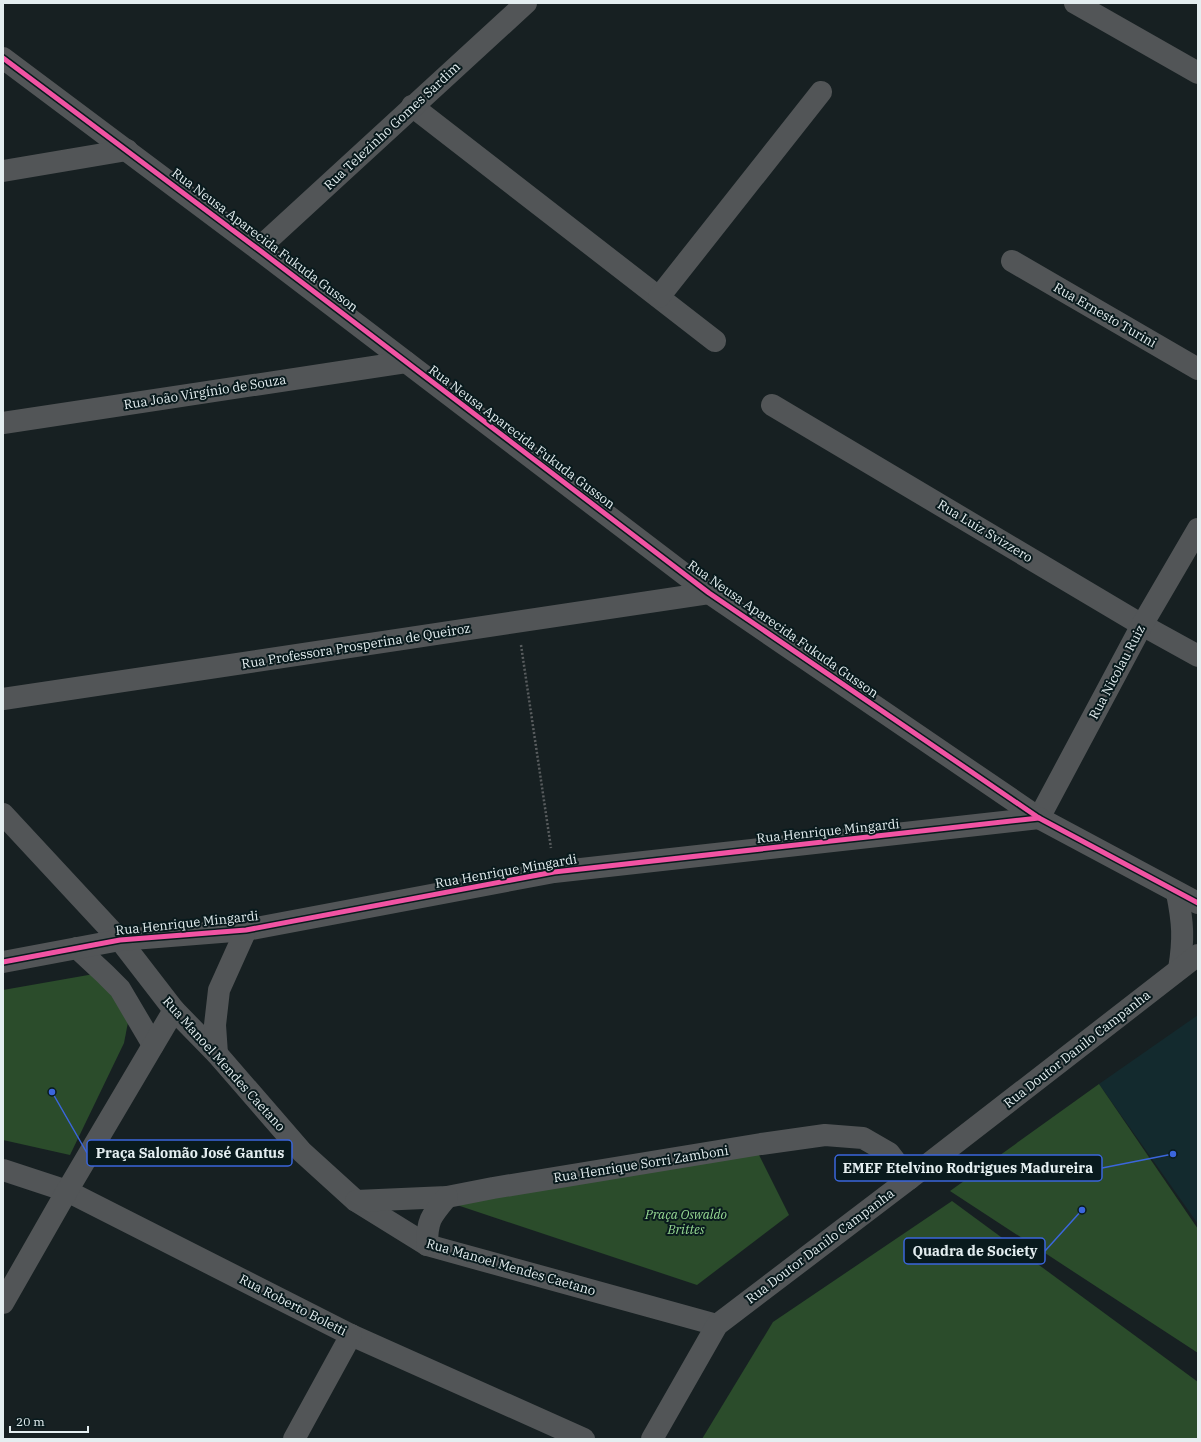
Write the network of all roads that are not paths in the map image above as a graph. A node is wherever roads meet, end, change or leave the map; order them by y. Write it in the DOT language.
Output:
graph roads {
  1 [pos="526,3"];
  2 [pos="1075,3"];
  3 [pos="3,58"];
  4 [pos="1198,73"];
  5 [pos="821,92"];
  6 [pos="412,106"];
  7 [pos="127,150"];
  8 [pos="3,171"];
  9 [pos="258,249"];
  10 [pos="1012,261"];
  11 [pos="659,297"];
  12 [pos="715,341"];
  13 [pos="406,362"];
  14 [pos="1198,369"];
  15 [pos="772,405"];
  16 [pos="3,423"];
  17 [pos="1198,529"];
  18 [pos="709,593"];
  19 [pos="1142,625"];
  20 [pos="1198,656"];
  21 [pos="3,699"];
  22 [pos="3,814"];
  23 [pos="1039,818"];
  24 [pos="1177,893"];
  25 [pos="1198,903"];
  26 [pos="246,930"];
  27 [pos="120,940"];
  28 [pos="77,948"];
  29 [pos="1198,955"];
  30 [pos="3,962"];
  31 [pos="1179,969"];
  32 [pos="174,1010"];
  33 [pos="153,1045"];
  34 [pos="217,1054"];
  35 [pos="3,1170"];
  36 [pos="909,1179"];
  37 [pos="67,1191"];
  38 [pos="447,1197"];
  39 [pos="356,1201"];
  40 [pos="427,1245"];
  41 [pos="3,1303"];
  42 [pos="717,1325"];
  43 [pos="351,1335"];
  44 [pos="294,1439"];
  45 [pos="584,1439"];
  46 [pos="652,1439"];
  1 -- 6 [label="street, Rua Telezinho Gomes Sardim"];
  2 -- 4 [label="street"];
  3 -- 7 [label="street, Rua Neusa Aparecida Fukuda Gusson"];
  5 -- 11 [label="street"];
  6 -- 9 [label="street, Rua Telezinho Gomes Sardim"];
  6 -- 11 [label="street"];
  7 -- 8 [label="street"];
  7 -- 9 [label="street, Rua Neusa Aparecida Fukuda Gusson"];
  9 -- 13 [label="street, Rua Neusa Aparecida Fukuda Gusson"];
  10 -- 14 [label="street, Rua Ernesto Turini"];
  11 -- 12 [label="street"];
  13 -- 16 [label="street, Rua João Virgínio de Souza"];
  13 -- 18 [label="street, Rua Neusa Aparecida Fukuda Gusson"];
  15 -- 19 [label="street, Rua Luiz Svizzero"];
  17 -- 19 [label="street, Rua Nicolau Ruiz"];
  18 -- 21 [label="street, Rua Professora Prosperina de Queiroz"];
  18 -- 23 [label="street, Rua Neusa Aparecida Fukuda Gusson"];
  19 -- 20 [label="street, Rua Luiz Svizzero"];
  19 -- 23 [label="street, Rua Nicolau Ruiz"];
  22 -- 27 [label="street, Rua Manoel Mendes Caetano"];
  23 -- 24 [label="street, Rua Neusa Aparecida Fukuda Gusson"];
  23 -- 26 [label="street, Rua Henrique Mingardi"];
  24 -- 25 [label="street, Rua Neusa Aparecida Fukuda Gusson"];
  24 -- 31 [label="street"];
  26 -- 27 [label="street, Rua Henrique Mingardi"];
  26 -- 34 [label="street"];
  27 -- 28 [label="street, Rua Henrique Mingardi"];
  27 -- 32 [label="street, Rua Manoel Mendes Caetano"];
  28 -- 30 [label="street, Rua Henrique Mingardi"];
  28 -- 33 [label="street"];
  29 -- 31 [label="street, Rua Doutor Danilo Campanha"];
  31 -- 36 [label="street, Rua Doutor Danilo Campanha"];
  32 -- 33 [label="street"];
  32 -- 34 [label="street, Rua Manoel Mendes Caetano"];
  33 -- 37 [label="street"];
  34 -- 39 [label="street, Rua Manoel Mendes Caetano"];
  35 -- 37 [label="street, Rua Roberto Boletti"];
  36 -- 38 [label="street, Rua Henrique Sorri Zamboni"];
  36 -- 42 [label="street, Rua Doutor Danilo Campanha"];
  37 -- 41 [label="street"];
  37 -- 43 [label="street, Rua Roberto Boletti"];
  38 -- 39 [label="street, Rua Henrique Sorri Zamboni"];
  38 -- 40 [label="street"];
  39 -- 40 [label="street, Rua Manoel Mendes Caetano"];
  40 -- 42 [label="street, Rua Manoel Mendes Caetano"];
  42 -- 46 [label="street, Rua Doutor Danilo Campanha"];
  43 -- 44 [label="street"];
  43 -- 45 [label="street, Rua Roberto Boletti"];
}
